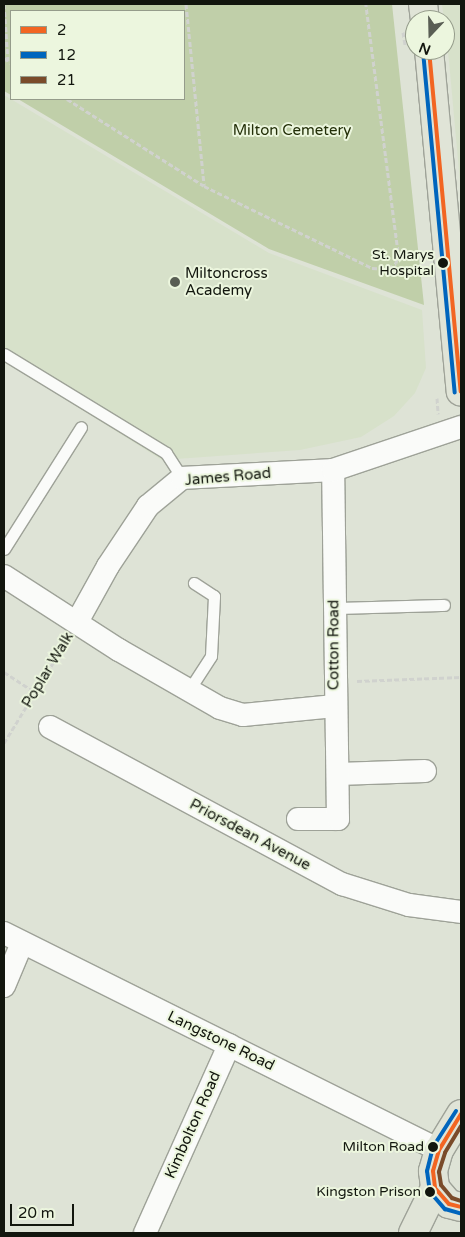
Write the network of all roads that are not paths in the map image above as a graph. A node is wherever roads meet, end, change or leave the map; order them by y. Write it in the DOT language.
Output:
graph roads {
  1 [pos="430,60"];
  2 [pos="4,354"];
  3 [pos="461,379"];
  4 [pos="81,427"];
  5 [pos="461,427"];
  6 [pos="333,470"];
  7 [pos="182,478"];
  8 [pos="4,549"];
  9 [pos="4,576"];
  10 [pos="194,583"];
  11 [pos="444,605"];
  12 [pos="334,608"];
  13 [pos="77,622"];
  14 [pos="189,690"];
  15 [pos="335,706"];
  16 [pos="50,727"];
  17 [pos="425,771"];
  18 [pos="338,774"];
  19 [pos="298,819"];
  20 [pos="461,912"];
  21 [pos="13,938"];
  22 [pos="4,986"];
  23 [pos="230,1045"];
  24 [pos="461,1114"];
  25 [pos="438,1150"];
  26 [pos="434,1188"];
  27 [pos="461,1207"];
  28 [pos="145,1233"];
  29 [pos="413,1233"];
  1 -- 3 [label="main road"];
  2 -- 7 [label="lane"];
  4 -- 8 [label="lane"];
  5 -- 6 [label="street"];
  6 -- 7 [label="street, James Road"];
  6 -- 12 [label="street, Cotton Road"];
  7 -- 13 [label="street, James Road"];
  9 -- 13 [label="street, Cotton Road"];
  10 -- 14 [label="lane"];
  11 -- 12 [label="lane"];
  12 -- 15 [label="street, Cotton Road"];
  13 -- 14 [label="street, Cotton Road"];
  14 -- 15 [label="street, Cotton Road"];
  15 -- 18 [label="street"];
  16 -- 20 [label="street, Priorsdean Avenue"];
  17 -- 18 [label="street"];
  18 -- 19 [label="street"];
  21 -- 22 [label="street"];
  21 -- 23 [label="street, Langstone Road"];
  23 -- 25 [label="street, Langstone Road"];
  23 -- 28 [label="street, Kimbolton Road"];
  24 -- 25 [label="main road"];
  25 -- 26 [label="main road"];
  26 -- 27 [label="main road"];
  26 -- 29 [label="main road"];
}
